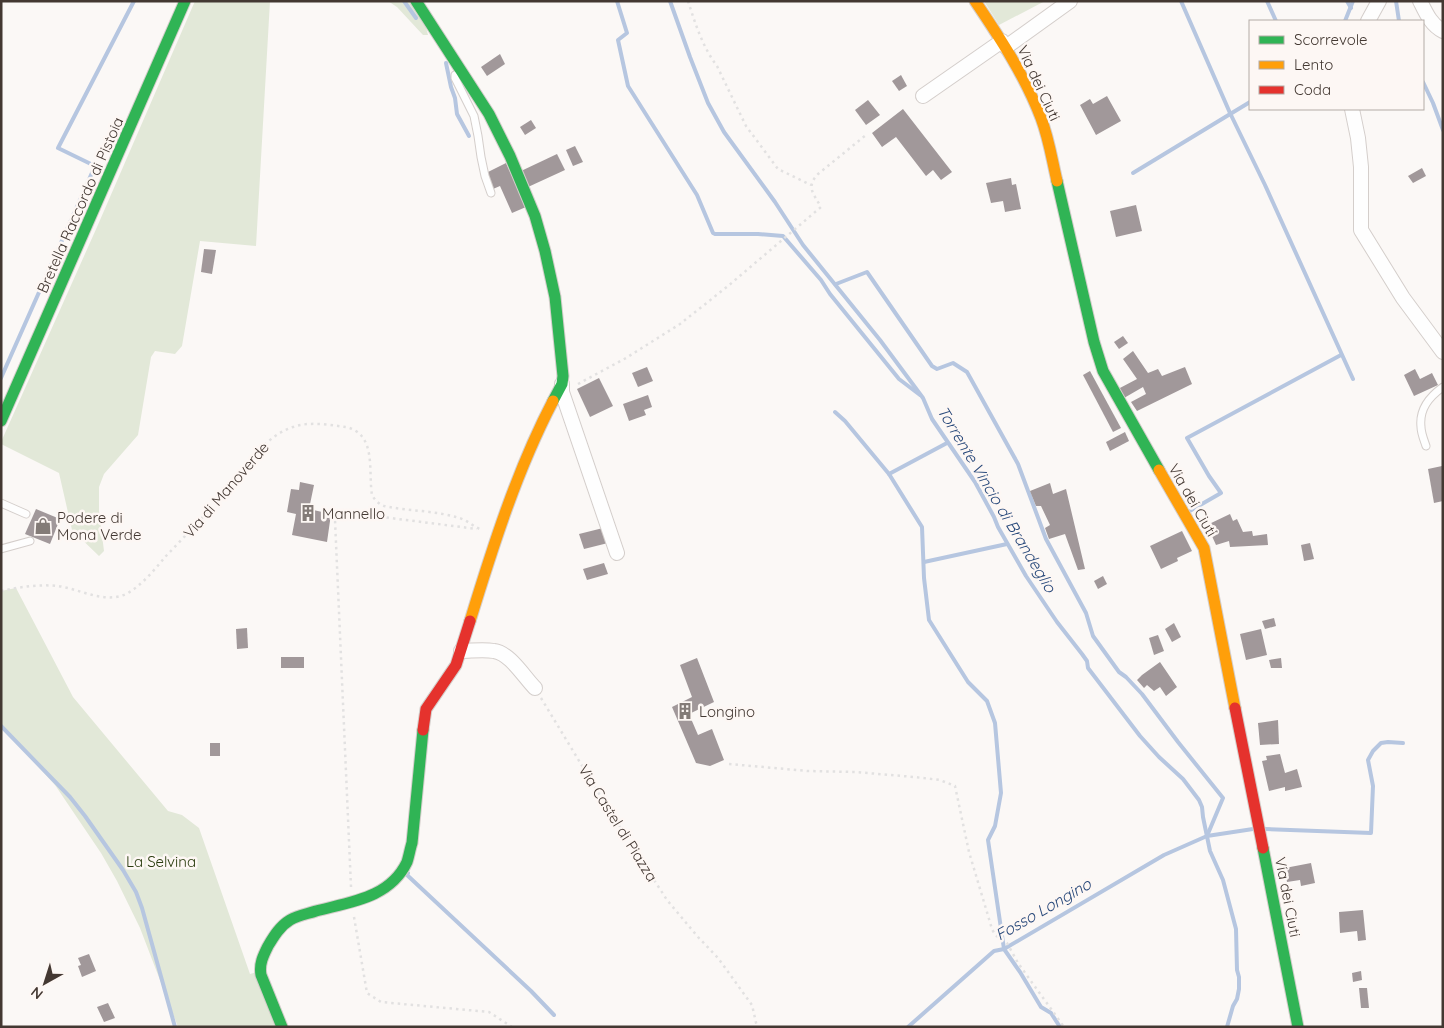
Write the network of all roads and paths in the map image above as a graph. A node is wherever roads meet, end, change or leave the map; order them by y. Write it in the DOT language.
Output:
graph roads {
  1 [pos="185,1"];
  2 [pos="416,1"];
  3 [pos="688,1"];
  4 [pos="975,1"];
  5 [pos="1070,1"];
  6 [pos="1379,1"];
  7 [pos="1420,1"];
  8 [pos="1369,20"];
  9 [pos="1443,32"];
  10 [pos="1004,44"];
  11 [pos="455,62"];
  12 [pos="923,96"];
  13 [pos="1352,110"];
  14 [pos="866,135"];
  15 [pos="811,185"];
  16 [pos="491,193"];
  17 [pos="1443,352"];
  18 [pos="562,384"];
  19 [pos="1443,387"];
  20 [pos="1,421"];
  21 [pos="1426,446"];
  22 [pos="1,503"];
  23 [pos="26,514"];
  24 [pos="477,529"];
  25 [pos="497,533"];
  26 [pos="30,541"];
  27 [pos="1,549"];
  28 [pos="617,553"];
  29 [pos="1,592"];
  30 [pos="461,652"];
  31 [pos="535,688"];
  32 [pos="728,764"];
  33 [pos="352,902"];
  34 [pos="282,1027"];
  35 [pos="512,1027"];
  36 [pos="757,1027"];
  37 [pos="1064,1027"];
  38 [pos="1298,1027"];
  1 -- 20 [label="street, Bretella Raccordo di Pistoia"];
  2 -- 11 [label="street"];
  3 -- 15 [label="path"];
  4 -- 10 [label="street, Via dei Ciuti"];
  5 -- 10 [label="street"];
  6 -- 8 [label="street"];
  7 -- 9 [label="street"];
  10 -- 12 [label="street"];
  10 -- 38 [label="street, Via dei Ciuti"];
  11 -- 16 [label="lane"];
  11 -- 18 [label="street"];
  13 -- 17 [label="street"];
  14 -- 15 [label="path"];
  15 -- 18 [label="path"];
  18 -- 25 [label="street"];
  18 -- 28 [label="street"];
  19 -- 21 [label="lane"];
  22 -- 23 [label="lane"];
  24 -- 25 [label="path, Via di Manoverde"];
  24 -- 29 [label="path, Via di Manoverde"];
  24 -- 33 [label="path"];
  25 -- 30 [label="street"];
  26 -- 27 [label="lane"];
  30 -- 31 [label="street"];
  30 -- 33 [label="street"];
  31 -- 36 [label="path, Via Castel di Piazza"];
  32 -- 37 [label="path"];
  33 -- 34 [label="street"];
  33 -- 35 [label="path"];
}
